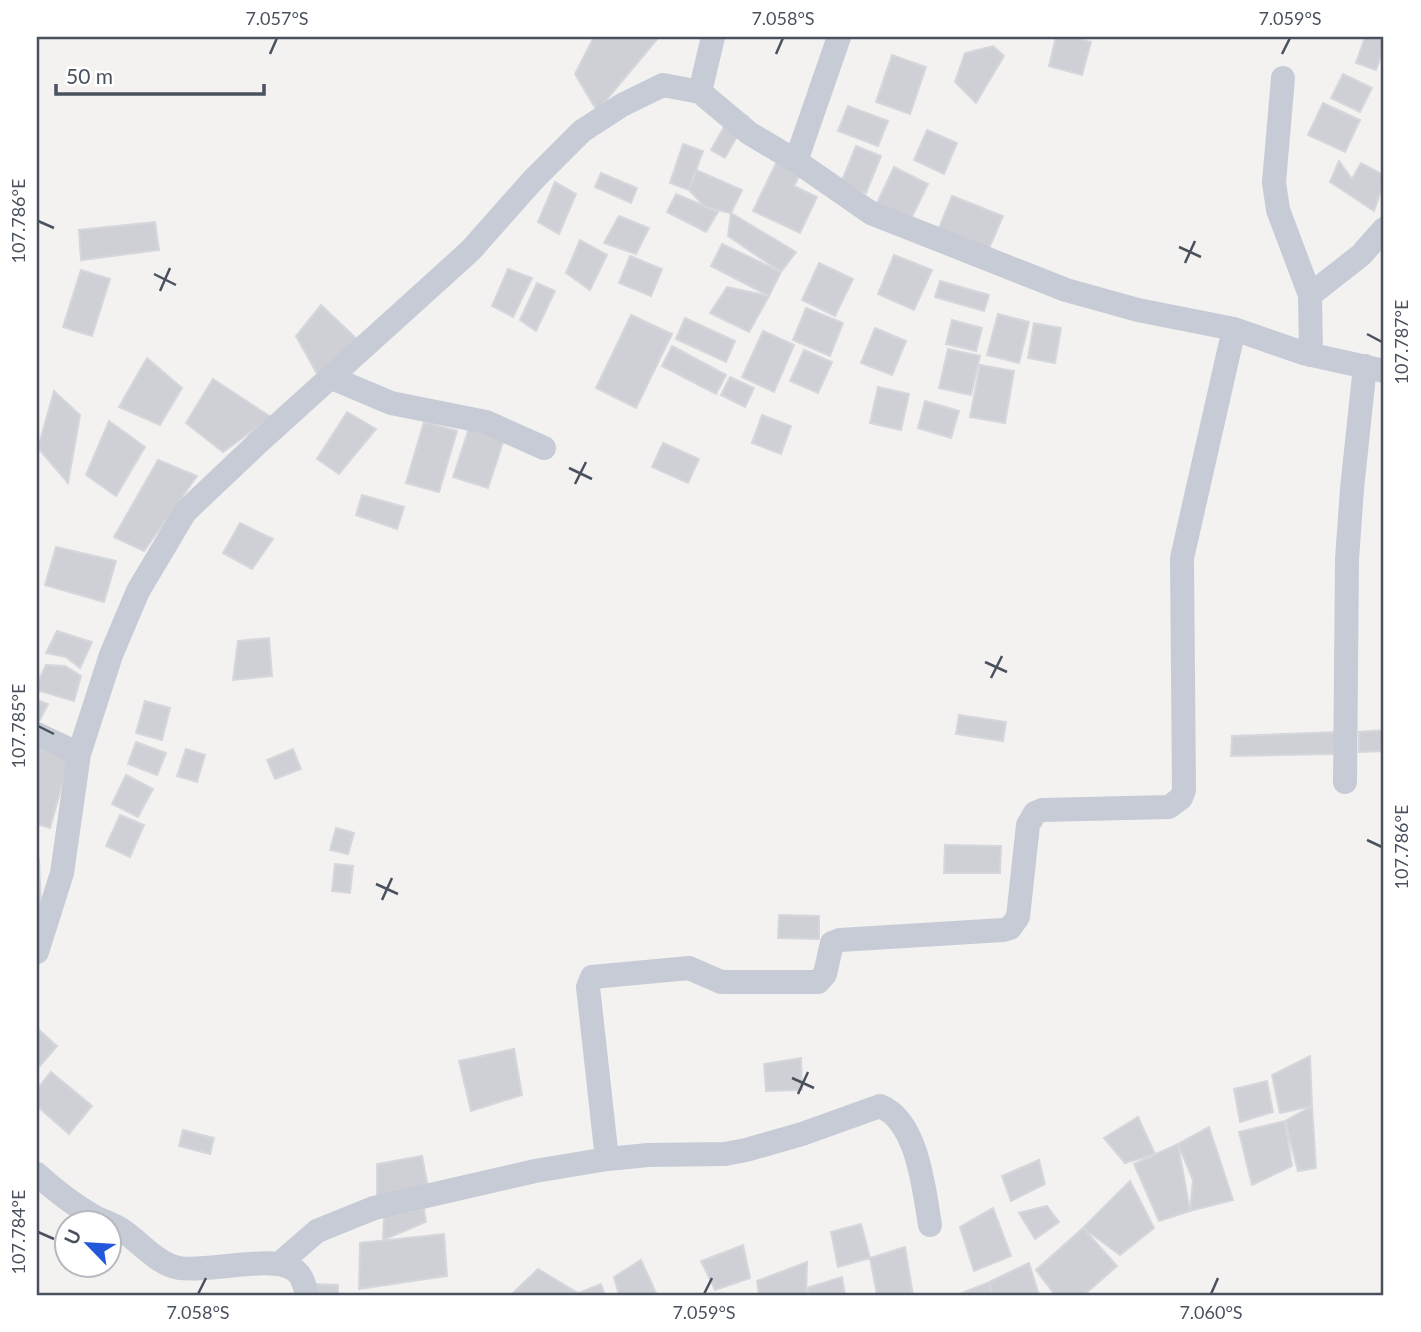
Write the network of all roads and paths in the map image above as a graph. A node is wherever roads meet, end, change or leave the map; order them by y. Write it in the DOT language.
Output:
graph roads {
  1 [pos="713,37"];
  2 [pos="839,37"];
  3 [pos="1283,78"];
  4 [pos="700,92"];
  5 [pos="796,161"];
  6 [pos="1384,229"];
  7 [pos="1310,295"];
  8 [pos="1234,329"];
  9 [pos="1311,355"];
  10 [pos="1374,368"];
  11 [pos="332,378"];
  12 [pos="544,448"];
  13 [pos="37,734"];
  14 [pos="79,754"];
  15 [pos="1345,782"];
  16 [pos="37,952"];
  17 [pos="607,1158"];
  18 [pos="37,1174"];
  19 [pos="930,1225"];
  20 [pos="279,1264"];
  21 [pos="307,1295"];
  1 -- 4 [label="street"];
  2 -- 5 [label="street"];
  3 -- 7 [label="street"];
  4 -- 5 [label="street"];
  4 -- 11 [label="street"];
  5 -- 8 [label="street"];
  6 -- 7 [label="street"];
  7 -- 9 [label="street"];
  8 -- 9 [label="street"];
  8 -- 17 [label="street"];
  9 -- 10 [label="street"];
  10 -- 15 [label="street"];
  11 -- 12 [label="street"];
  11 -- 14 [label="street"];
  13 -- 14 [label="street"];
  14 -- 16 [label="street"];
  17 -- 19 [label="street"];
  17 -- 20 [label="street"];
  18 -- 20 [label="street"];
  20 -- 21 [label="street"];
}
